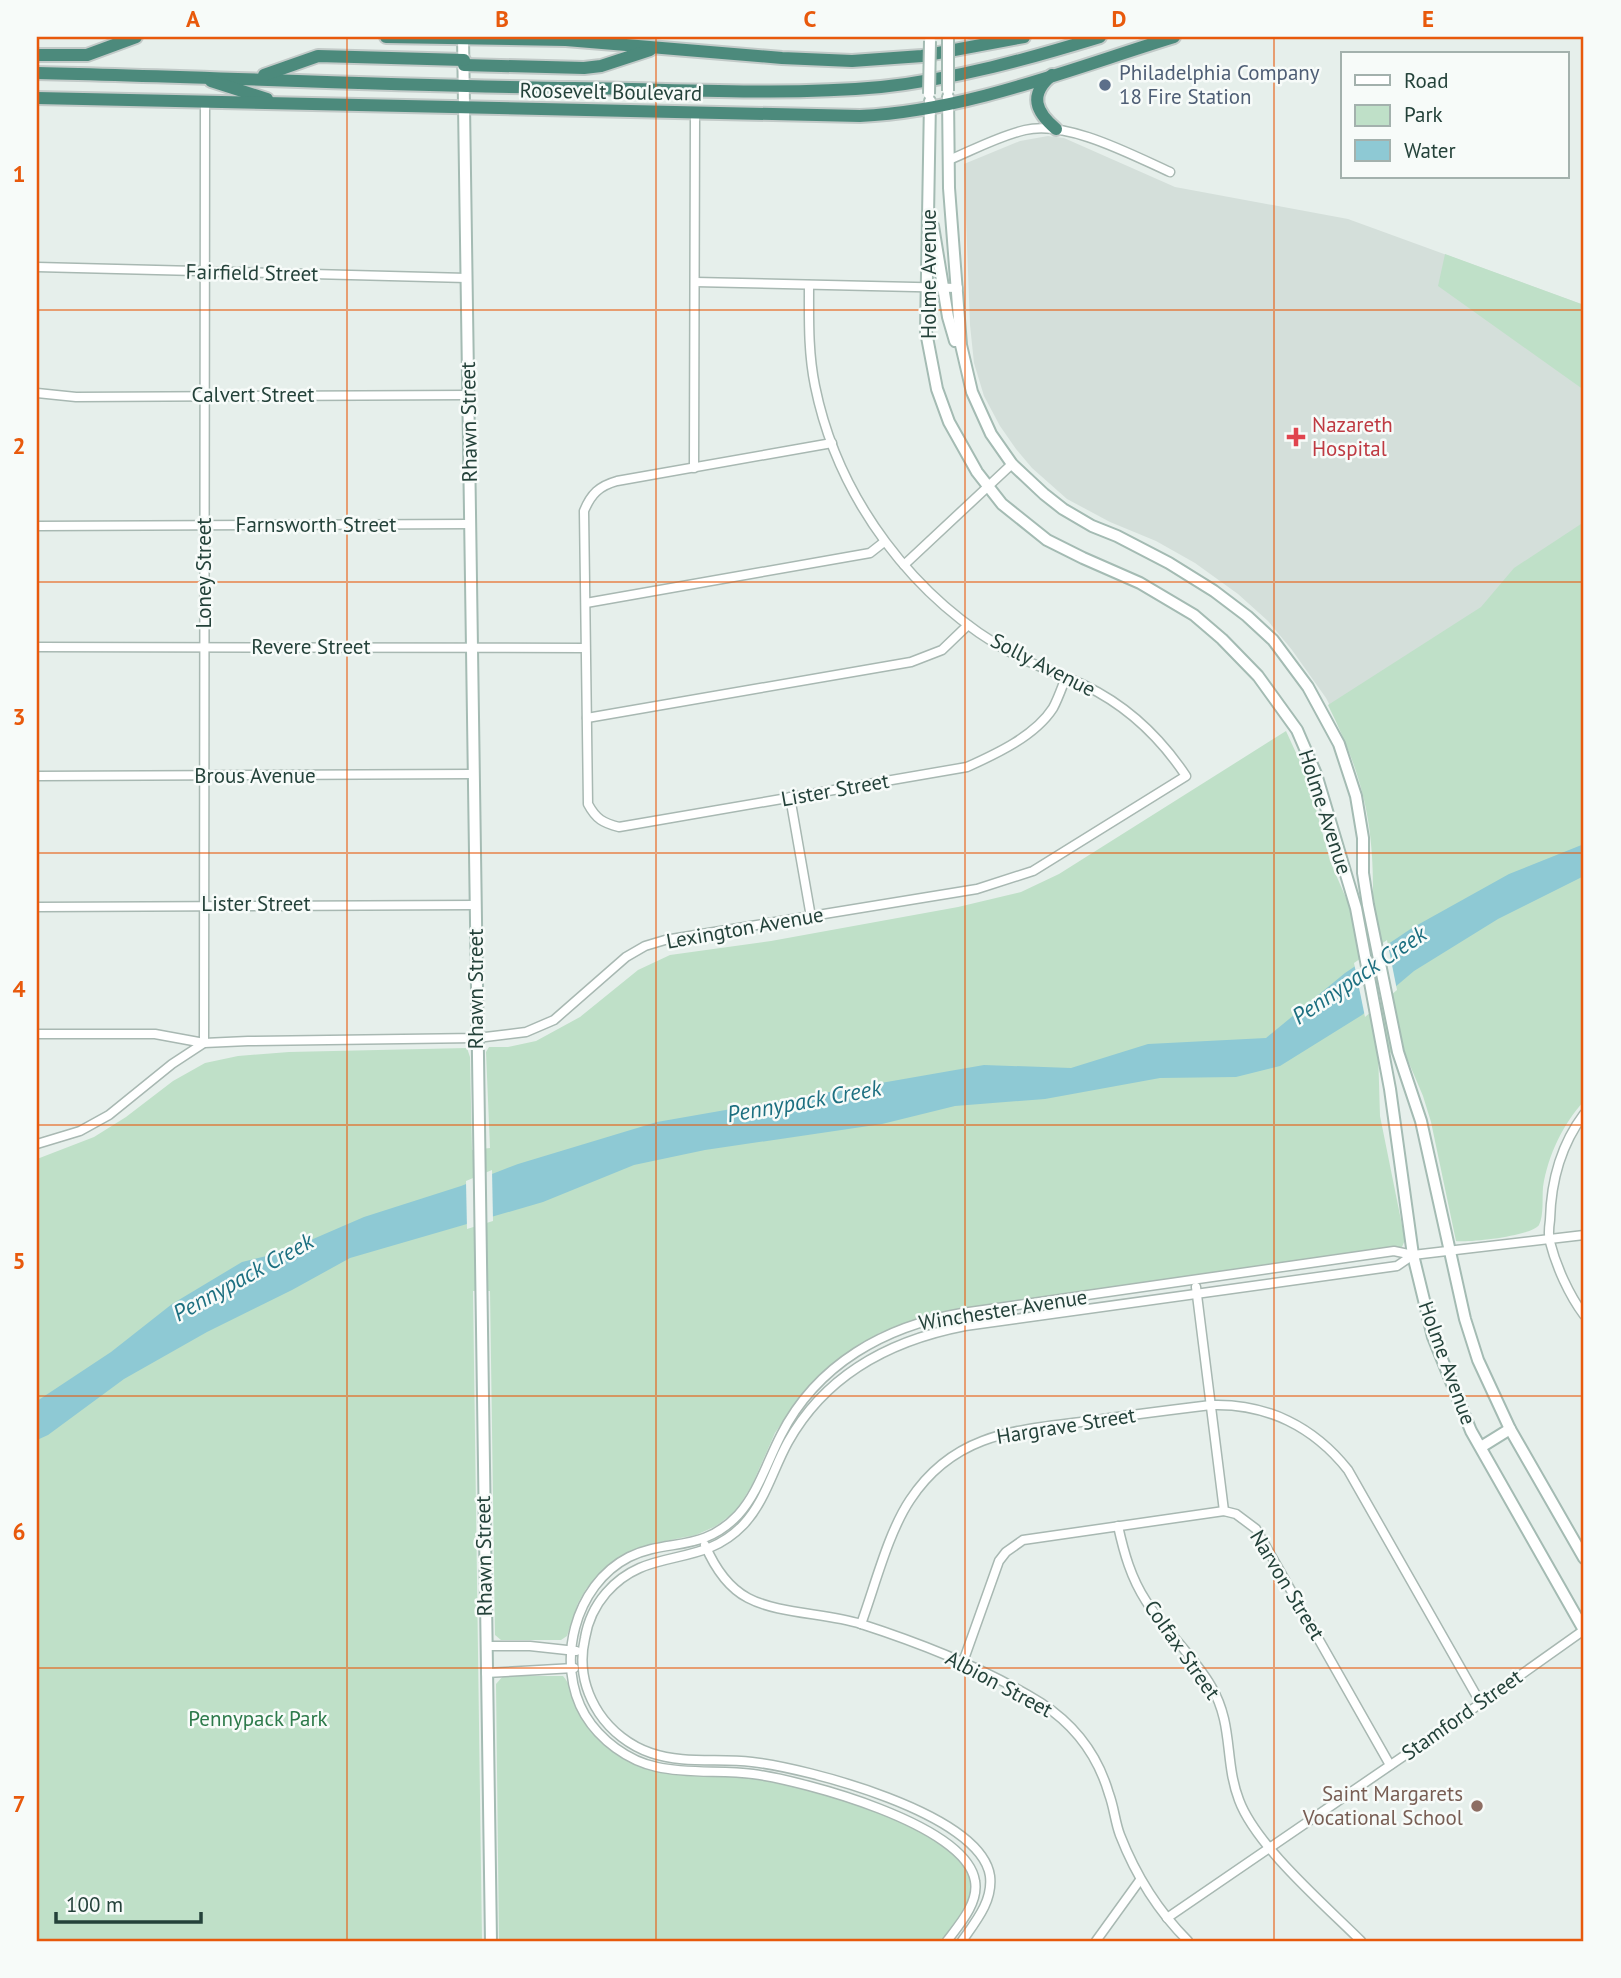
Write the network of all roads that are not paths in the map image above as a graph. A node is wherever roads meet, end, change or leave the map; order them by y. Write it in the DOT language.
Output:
graph roads {
  1 [pos="136,37"];
  2 [pos="386,37"];
  3 [pos="463,37"];
  4 [pos="948,37"];
  5 [pos="1024,37"];
  6 [pos="1100,37"];
  7 [pos="1174,37"];
  8 [pos="929,39"];
  9 [pos="667,48"];
  10 [pos="37,55"];
  11 [pos="464,62"];
  12 [pos="37,73"];
  13 [pos="1053,74"];
  14 [pos="198,77"];
  15 [pos="247,78"];
  16 [pos="464,86"];
  17 [pos="37,98"];
  18 [pos="205,102"];
  19 [pos="280,104"];
  20 [pos="948,105"];
  21 [pos="464,108"];
  22 [pos="930,109"];
  23 [pos="695,114"];
  24 [pos="1056,129"];
  25 [pos="948,160"];
  26 [pos="1170,172"];
  27 [pos="929,203"];
  28 [pos="37,267"];
  29 [pos="205,272"];
  30 [pos="467,278"];
  31 [pos="695,282"];
  32 [pos="809,285"];
  33 [pos="926,288"];
  34 [pos="943,288"];
  35 [pos="958,288"];
  36 [pos="964,362"];
  37 [pos="37,393"];
  38 [pos="469,395"];
  39 [pos="204,396"];
  40 [pos="832,443"];
  41 [pos="1012,464"];
  42 [pos="694,468"];
  43 [pos="987,487"];
  44 [pos="470,524"];
  45 [pos="204,525"];
  46 [pos="37,526"];
  47 [pos="884,542"];
  48 [pos="904,565"];
  49 [pos="586,603"];
  50 [pos="968,625"];
  51 [pos="37,647"];
  52 [pos="472,647"];
  53 [pos="204,648"];
  54 [pos="585,648"];
  55 [pos="1066,677"];
  56 [pos="587,718"];
  57 [pos="473,774"];
  58 [pos="1186,775"];
  59 [pos="37,776"];
  60 [pos="204,777"];
  61 [pos="790,797"];
  62 [pos="205,904"];
  63 [pos="476,905"];
  64 [pos="37,907"];
  65 [pos="811,917"];
  66 [pos="37,1034"];
  67 [pos="477,1038"];
  68 [pos="204,1044"];
  69 [pos="1584,1114"];
  70 [pos="37,1144"];
  71 [pos="1584,1235"];
  72 [pos="1549,1240"];
  73 [pos="1448,1250"];
  74 [pos="1413,1255"];
  75 [pos="1196,1281"];
  76 [pos="1197,1293"];
  77 [pos="993,1309"];
  78 [pos="1584,1315"];
  79 [pos="996,1322"];
  80 [pos="804,1399"];
  81 [pos="1211,1405"];
  82 [pos="814,1406"];
  83 [pos="1510,1429"];
  84 [pos="1481,1447"];
  85 [pos="1224,1511"];
  86 [pos="1118,1526"];
  87 [pos="702,1539"];
  88 [pos="707,1550"];
  89 [pos="1584,1558"];
  90 [pos="861,1624"];
  91 [pos="1584,1630"];
  92 [pos="486,1646"];
  93 [pos="572,1651"];
  94 [pos="582,1652"];
  95 [pos="963,1662"];
  96 [pos="571,1668"];
  97 [pos="582,1668"];
  98 [pos="486,1673"];
  99 [pos="1480,1702"];
  100 [pos="755,1762"];
  101 [pos="1391,1765"];
  102 [pos="753,1774"];
  103 [pos="972,1844"];
  104 [pos="1269,1848"];
  105 [pos="961,1854"];
  106 [pos="1140,1880"];
  107 [pos="1167,1918"];
  108 [pos="491,1941"];
  109 [pos="947,1941"];
  110 [pos="962,1941"];
  111 [pos="1096,1941"];
  112 [pos="1188,1941"];
  113 [pos="1361,1941"];
  1 -- 10 [label="highway"];
  2 -- 3 [label="highway, Roosevelt Boulevard"];
  3 -- 9 [label="highway, Roosevelt Boulevard"];
  3 -- 11 [label="main road, Rhawn Street"];
  4 -- 20 [label="main road, Holme Avenue, bridge"];
  5 -- 9 [label="highway, Roosevelt Boulevard"];
  6 -- 16 [label="highway, Roosevelt Boulevard"];
  7 -- 13 [label="highway, Roosevelt Boulevard"];
  8 -- 22 [label="main road, Holme Avenue, bridge"];
  9 -- 11 [label="highway"];
  11 -- 15 [label="highway"];
  11 -- 16 [label="main road, Rhawn Street"];
  12 -- 14 [label="highway, Roosevelt Boulevard"];
  13 -- 20 [label="highway, Roosevelt Boulevard"];
  13 -- 24 [label="highway"];
  14 -- 15 [label="highway, Roosevelt Boulevard"];
  14 -- 19 [label="highway"];
  15 -- 16 [label="highway, Roosevelt Boulevard"];
  16 -- 21 [label="main road, Rhawn Street"];
  17 -- 18 [label="highway, Roosevelt Boulevard"];
  18 -- 19 [label="highway, Roosevelt Boulevard"];
  18 -- 29 [label="street, Loney Street"];
  19 -- 21 [label="highway, Roosevelt Boulevard"];
  20 -- 22 [label="highway, Roosevelt Boulevard"];
  20 -- 25 [label="main road, Holme Avenue"];
  21 -- 23 [label="highway, Roosevelt Boulevard"];
  21 -- 30 [label="main road, Rhawn Street"];
  22 -- 23 [label="highway, Roosevelt Boulevard"];
  22 -- 27 [label="main road, Holme Avenue"];
  23 -- 31 [label="street"];
  24 -- 25 [label="street"];
  24 -- 26 [label="street"];
  25 -- 35 [label="main road, Holme Avenue"];
  27 -- 33 [label="main road, Holme Avenue"];
  27 -- 34 [label="main road"];
  28 -- 29 [label="street, Fairfield Street"];
  29 -- 30 [label="street, Fairfield Street"];
  29 -- 39 [label="street, Loney Street"];
  30 -- 38 [label="main road, Rhawn Street"];
  31 -- 32 [label="street"];
  31 -- 42 [label="street"];
  32 -- 33 [label="street"];
  32 -- 40 [label="street, Solly Avenue"];
  33 -- 34 [label="street"];
  33 -- 43 [label="main road, Holme Avenue"];
  34 -- 35 [label="street"];
  34 -- 36 [label="main road"];
  35 -- 36 [label="main road, Holme Avenue"];
  36 -- 41 [label="main road, Holme Avenue"];
  37 -- 39 [label="street, Calvert Street"];
  38 -- 39 [label="street, Calvert Street"];
  38 -- 44 [label="main road, Rhawn Street"];
  39 -- 45 [label="street, Loney Street"];
  40 -- 42 [label="street"];
  40 -- 47 [label="street, Solly Avenue"];
  41 -- 43 [label="street"];
  41 -- 73 [label="main road, Holme Avenue"];
  42 -- 49 [label="street"];
  43 -- 48 [label="street"];
  43 -- 74 [label="main road, Holme Avenue"];
  44 -- 45 [label="street, Farnsworth Street"];
  44 -- 52 [label="main road, Rhawn Street"];
  45 -- 46 [label="street, Farnsworth Street"];
  45 -- 53 [label="street, Loney Street"];
  47 -- 48 [label="street, Solly Avenue"];
  47 -- 49 [label="street"];
  48 -- 50 [label="street, Solly Avenue"];
  49 -- 54 [label="street"];
  50 -- 55 [label="street, Solly Avenue"];
  50 -- 56 [label="street"];
  51 -- 53 [label="street, Revere Street"];
  52 -- 53 [label="street, Revere Street"];
  52 -- 54 [label="street, Revere Street"];
  52 -- 57 [label="main road, Rhawn Street"];
  53 -- 60 [label="street, Loney Street"];
  54 -- 56 [label="street"];
  55 -- 58 [label="street, Solly Avenue"];
  55 -- 61 [label="street, Lister Street"];
  56 -- 61 [label="street, Lister Street"];
  57 -- 60 [label="street, Brous Avenue"];
  57 -- 63 [label="main road, Rhawn Street"];
  58 -- 65 [label="street, Lexington Avenue"];
  59 -- 60 [label="street, Brous Avenue"];
  60 -- 62 [label="street, Loney Street"];
  61 -- 65 [label="street"];
  62 -- 63 [label="street, Lister Street"];
  62 -- 64 [label="street, Lister Street"];
  62 -- 68 [label="street, Loney Street"];
  63 -- 67 [label="main road, Rhawn Street"];
  65 -- 67 [label="street, Lexington Avenue"];
  66 -- 68 [label="street"];
  67 -- 68 [label="street, Lexington Avenue"];
  67 -- 92 [label="main road, Rhawn Street"];
  68 -- 70 [label="street, Lexington Avenue"];
  69 -- 72 [label="street"];
  71 -- 72 [label="street, Winchester Avenue"];
  72 -- 73 [label="street, Winchester Avenue"];
  72 -- 78 [label="street"];
  73 -- 74 [label="street, Winchester Avenue"];
  73 -- 83 [label="main road, Holme Avenue"];
  74 -- 75 [label="street, Winchester Avenue"];
  74 -- 76 [label="street, Winchester Avenue"];
  74 -- 84 [label="main road, Holme Avenue"];
  75 -- 76 [label="street"];
  75 -- 77 [label="street, Winchester Avenue"];
  76 -- 79 [label="street, Winchester Avenue"];
  76 -- 81 [label="street"];
  77 -- 79 [label="street"];
  77 -- 80 [label="street, Winchester Avenue"];
  79 -- 82 [label="street, Winchester Avenue"];
  80 -- 82 [label="street"];
  80 -- 87 [label="street, Winchester Avenue"];
  81 -- 85 [label="street"];
  81 -- 90 [label="street, Hargrave Street"];
  81 -- 99 [label="street, Hargrave Street"];
  82 -- 88 [label="street, Winchester Avenue"];
  83 -- 84 [label="main road"];
  83 -- 89 [label="main road, Holme Avenue"];
  84 -- 91 [label="main road, Holme Avenue"];
  85 -- 86 [label="street"];
  85 -- 101 [label="street, Narvon Street"];
  86 -- 95 [label="street"];
  86 -- 104 [label="street, Colfax Street"];
  87 -- 88 [label="street, Albion Street"];
  87 -- 93 [label="street, Winchester Avenue"];
  88 -- 90 [label="street, Albion Street"];
  88 -- 94 [label="street, Winchester Avenue"];
  90 -- 95 [label="street, Albion Street"];
  91 -- 99 [label="street, Stamford Street"];
  92 -- 93 [label="street"];
  92 -- 98 [label="main road, Rhawn Street"];
  93 -- 94 [label="street"];
  93 -- 96 [label="street, Winchester Avenue"];
  94 -- 97 [label="street, Winchester Avenue"];
  95 -- 106 [label="street, Albion Street"];
  96 -- 97 [label="street"];
  96 -- 98 [label="street"];
  96 -- 102 [label="street, Winchester Avenue"];
  97 -- 100 [label="street, Winchester Avenue"];
  98 -- 108 [label="main road, Rhawn Street"];
  99 -- 101 [label="street, Stamford Street"];
  100 -- 102 [label="street"];
  100 -- 103 [label="street, Winchester Avenue"];
  101 -- 104 [label="street, Stamford Street"];
  102 -- 105 [label="street, Winchester Avenue"];
  103 -- 105 [label="street"];
  103 -- 110 [label="street, Winchester Avenue"];
  104 -- 107 [label="street, Stamford Street"];
  104 -- 113 [label="street, Colfax Street"];
  105 -- 109 [label="street"];
  106 -- 107 [label="street, Albion Street"];
  106 -- 111 [label="street"];
  107 -- 112 [label="street, Albion Street"];
}
